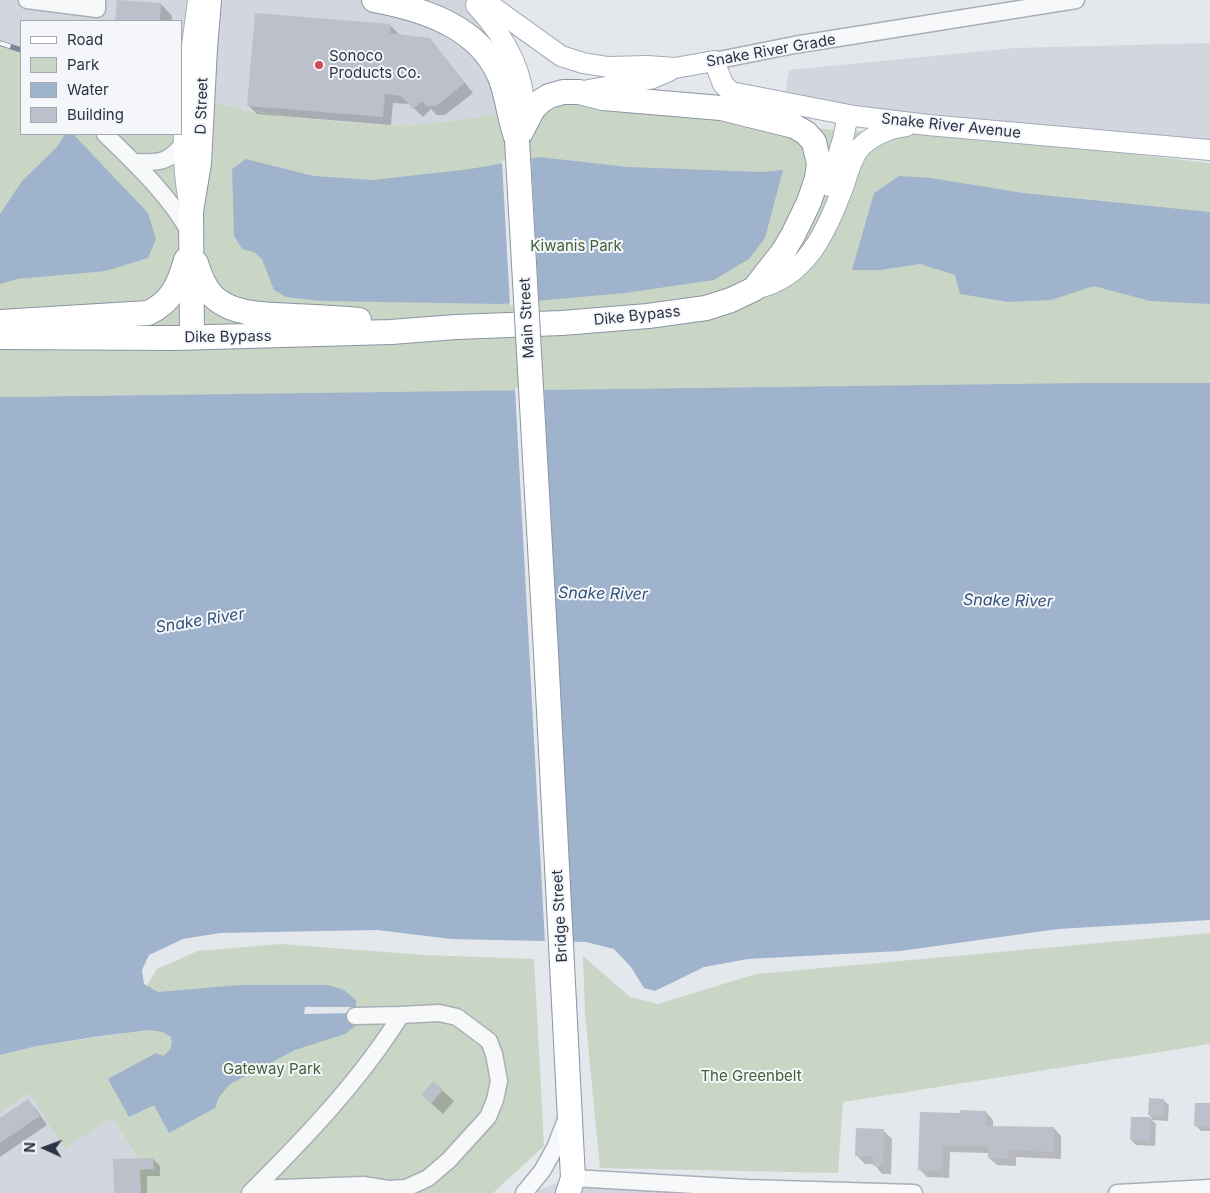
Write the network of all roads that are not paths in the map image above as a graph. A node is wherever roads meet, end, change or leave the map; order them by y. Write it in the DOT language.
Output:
graph roads {
  1 [pos="27,0"];
  2 [pos="98,0"];
  3 [pos="198,0"];
  4 [pos="209,0"];
  5 [pos="222,0"];
  6 [pos="374,0"];
  7 [pos="471,0"];
  8 [pos="483,0"];
  9 [pos="1076,0"];
  10 [pos="206,33"];
  11 [pos="714,61"];
  12 [pos="675,68"];
  13 [pos="580,92"];
  14 [pos="721,108"];
  15 [pos="848,115"];
  16 [pos="928,125"];
  17 [pos="520,133"];
  18 [pos="106,135"];
  19 [pos="184,142"];
  20 [pos="1210,150"];
  21 [pos="134,162"];
  22 [pos="191,211"];
  23 [pos="191,241"];
  24 [pos="754,290"];
  25 [pos="390,322"];
  26 [pos="0,324"];
  27 [pos="456,327"];
  28 [pos="192,330"];
  29 [pos="0,337"];
  30 [pos="546,654"];
  31 [pos="401,1015"];
  32 [pos="355,1016"];
  33 [pos="570,1110"];
  34 [pos="574,1188"];
  35 [pos="1210,1188"];
  36 [pos="252,1191"];
  37 [pos="524,1193"];
  38 [pos="914,1193"];
  39 [pos="1117,1193"];
  1 -- 2 [label="street"];
  3 -- 19 [label="main road, D Street"];
  4 -- 10 [label="highway, D Street"];
  5 -- 10 [label="highway"];
  6 -- 17 [label="highway"];
  7 -- 17 [label="main road, Main Street"];
  8 -- 12 [label="main road, Snake River Grade"];
  9 -- 11 [label="street, Snake River Grade"];
  10 -- 22 [label="highway, D Street"];
  11 -- 12 [label="main road, Snake River Grade"];
  11 -- 15 [label="main road, Snake River Avenue"];
  12 -- 13 [label="main road"];
  13 -- 14 [label="highway"];
  13 -- 17 [label="highway"];
  14 -- 15 [label="main road"];
  14 -- 24 [label="highway"];
  15 -- 16 [label="main road, Snake River Avenue"];
  15 -- 24 [label="main road"];
  16 -- 20 [label="main road, Snake River Avenue"];
  16 -- 24 [label="main road"];
  17 -- 30 [label="highway, Main Street, bridge"];
  18 -- 21 [label="street"];
  19 -- 21 [label="street"];
  19 -- 22 [label="main road, D Street"];
  21 -- 23 [label="street"];
  22 -- 23 [label="highway, D Street"];
  23 -- 25 [label="highway"];
  23 -- 26 [label="highway"];
  23 -- 28 [label="highway, D Street"];
  24 -- 27 [label="highway, Dike Bypass"];
  25 -- 27 [label="highway, Dike Bypass"];
  25 -- 28 [label="highway, Dike Bypass"];
  26 -- 28 [label="highway, Dike Bypass"];
  27 -- 28 [label="highway, Dike Bypass"];
  28 -- 29 [label="highway, Dike Bypass"];
  30 -- 33 [label="highway, Bridge Street"];
  31 -- 32 [label="street"];
  31 -- 36 [label="street"];
  31 -- 36 [label="street"];
  33 -- 34 [label="highway, Bridge Street"];
  33 -- 37 [label="street"];
  34 -- 38 [label="street"];
  35 -- 39 [label="street"];
}
